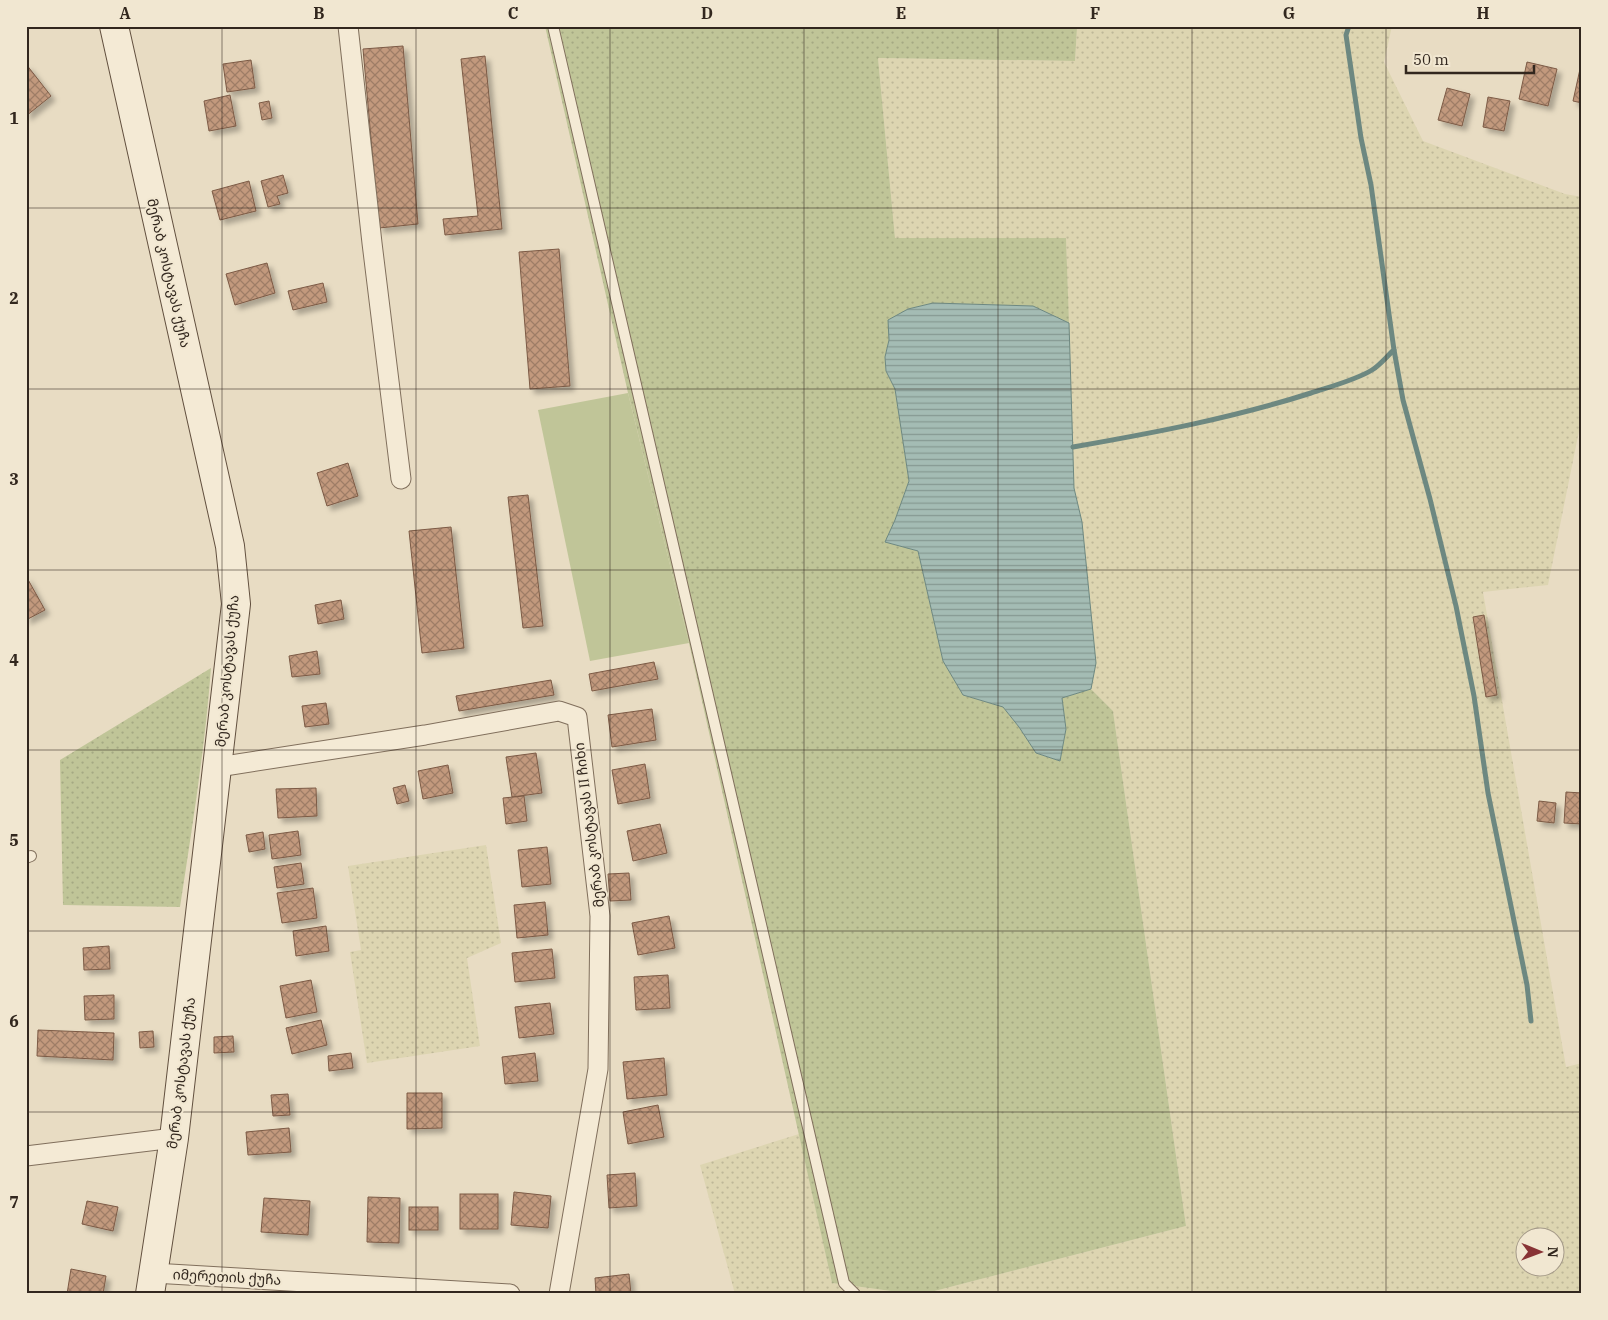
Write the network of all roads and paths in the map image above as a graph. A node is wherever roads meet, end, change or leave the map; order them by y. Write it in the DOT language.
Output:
graph roads {
  1 [pos="114,26"];
  2 [pos="348,26"];
  3 [pos="553,26"];
  4 [pos="401,479"];
  5 [pos="218,767"];
  6 [pos="174,1138"];
  7 [pos="26,1156"];
  8 [pos="151,1283"];
  9 [pos="510,1294"];
  10 [pos="559,1294"];
  11 [pos="855,1294"];
  1 -- 5 [label="main road, მერაბ კოსტავას ქუჩა"];
  2 -- 4 [label="street"];
  3 -- 11 [label="lane"];
  5 -- 6 [label="main road, მერაბ კოსტავას ქუჩა"];
  5 -- 10 [label="street, მერაბ კოსტავას II ჩიხი"];
  6 -- 7 [label="street"];
  6 -- 8 [label="main road, მერაბ კოსტავას ქუჩა"];
  8 -- 9 [label="street, იმერეთის ქუჩა"];
}
